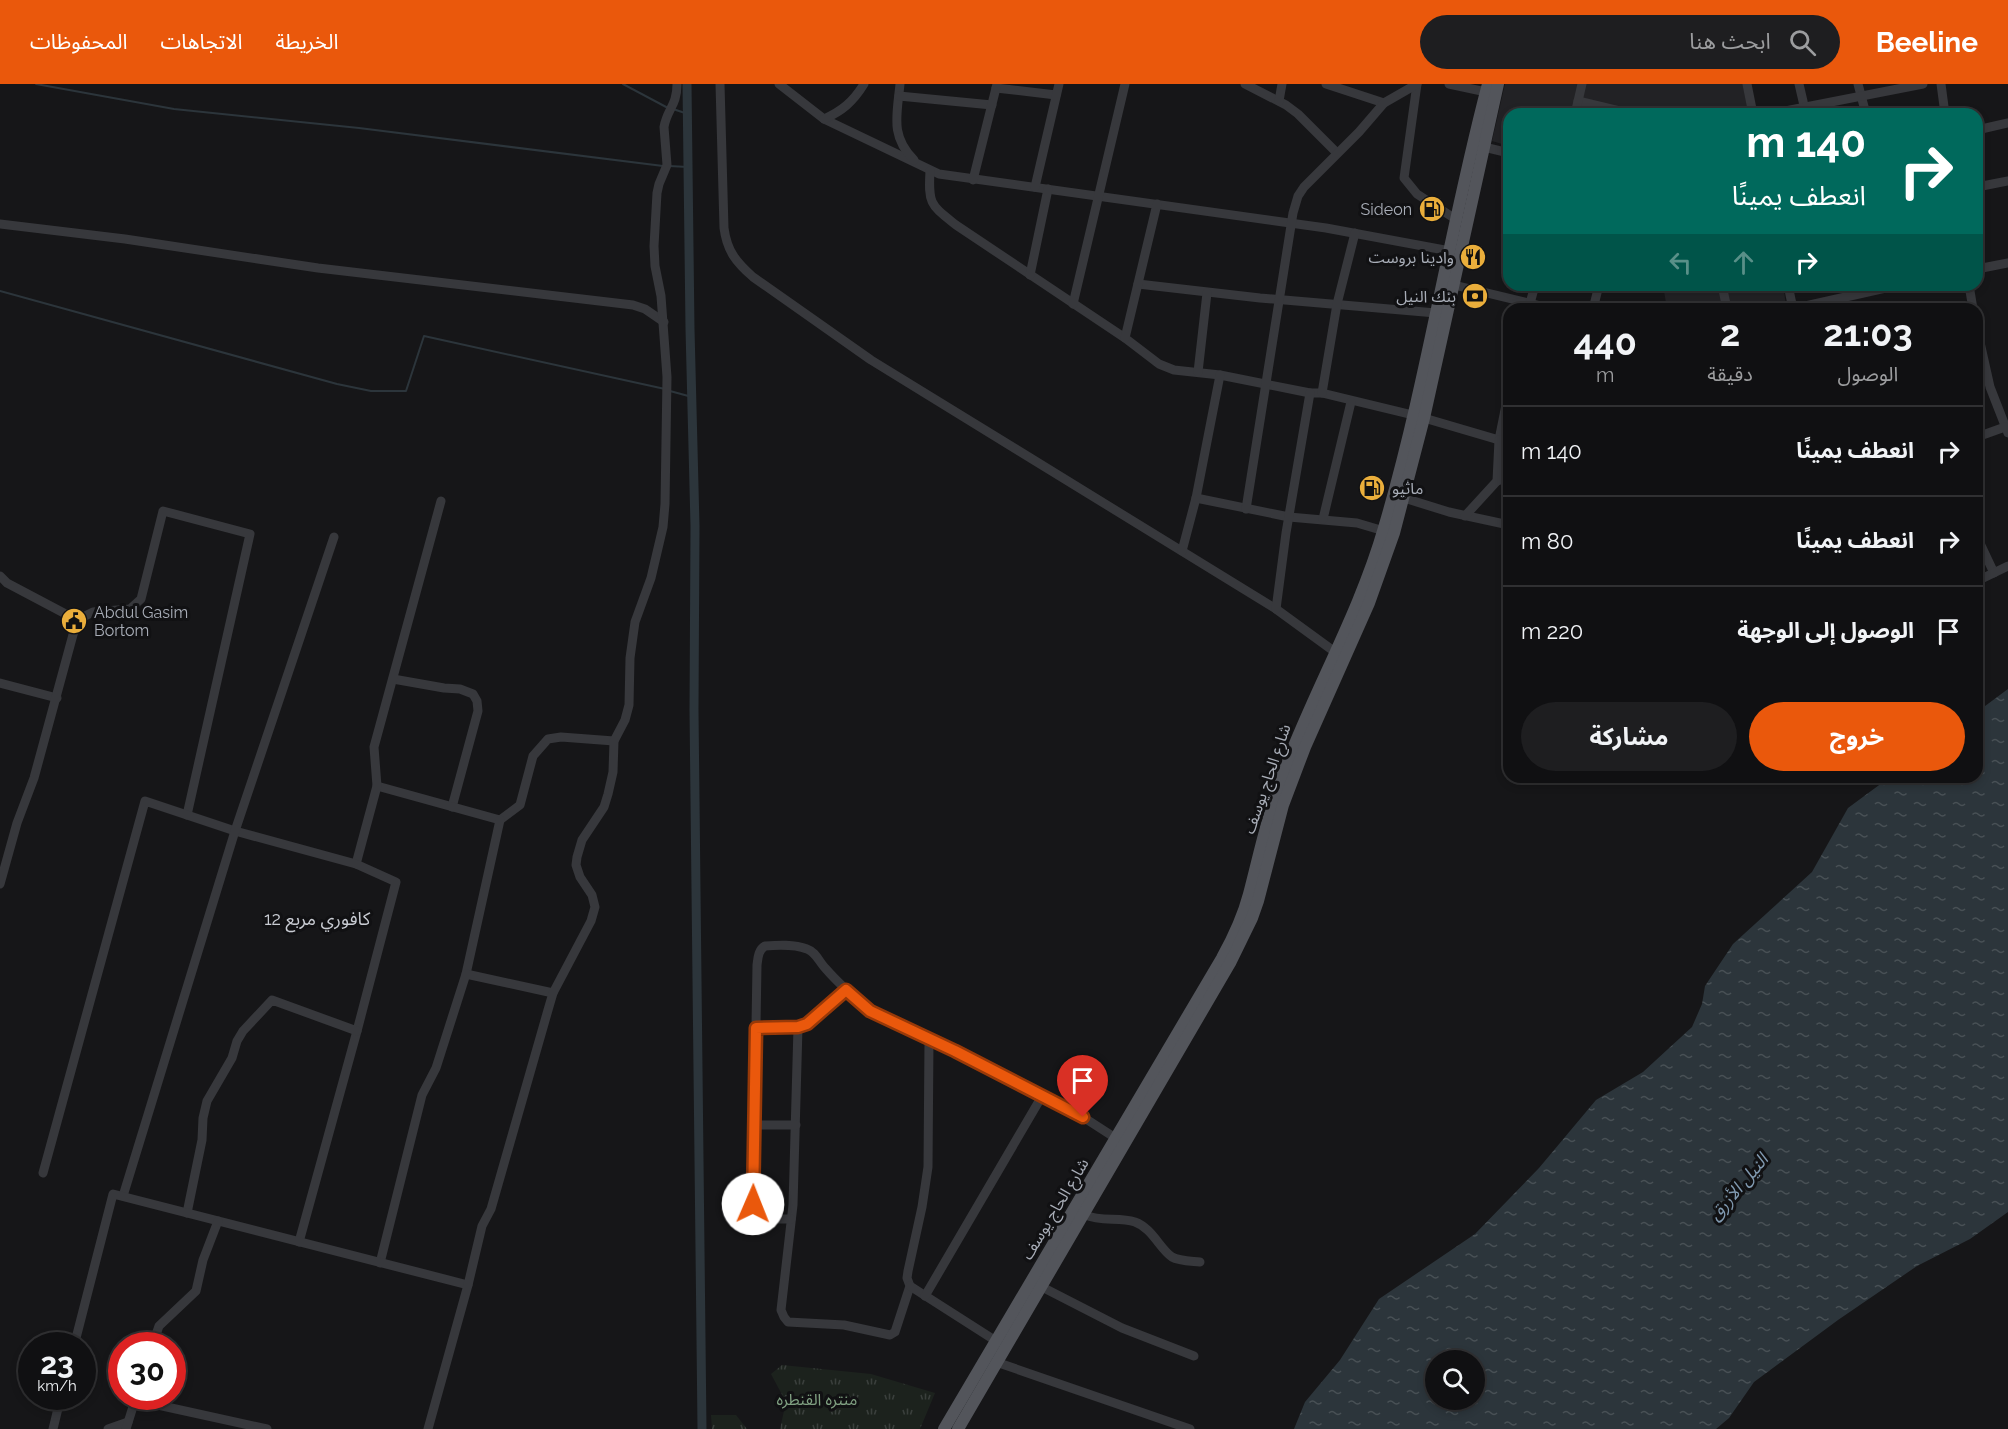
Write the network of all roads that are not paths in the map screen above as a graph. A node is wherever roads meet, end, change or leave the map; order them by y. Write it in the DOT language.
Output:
graph roads {
  1 [pos="677,84"];
  2 [pos="720,84"];
  3 [pos="779,84"];
  4 [pos="864,84"];
  5 [pos="900,84"];
  6 [pos="1059,84"];
  7 [pos="1125,84"];
  8 [pos="1245,84"];
  9 [pos="1282,84"];
  10 [pos="1326,84"];
  11 [pos="1417,84"];
  12 [pos="1449,84"];
  13 [pos="1582,84"];
  14 [pos="1747,84"];
  15 [pos="1799,84"];
  16 [pos="1858,84"];
  17 [pos="1923,84"];
  18 [pos="1941,84"];
  19 [pos="997,86"];
  20 [pos="1492,88"];
  21 [pos="1056,95"];
  22 [pos="899,96"];
  23 [pos="1861,96"];
  24 [pos="1279,101"];
  25 [pos="1578,101"];
  26 [pos="1384,103"];
  27 [pos="992,105"];
  28 [pos="1576,108"];
  29 [pos="1607,108"];
  30 [pos="1752,108"];
  31 [pos="1805,108"];
  32 [pos="1813,108"];
  33 [pos="1864,108"];
  34 [pos="1944,108"];
  35 [pos="824,119"];
  36 [pos="2008,123"];
  37 [pos="1983,129"];
  38 [pos="1484,147"];
  39 [pos="1503,152"];
  40 [pos="1337,153"];
  41 [pos="927,170"];
  42 [pos="973,180"];
  43 [pos="2008,181"];
  44 [pos="1983,186"];
  45 [pos="1035,187"];
  46 [pos="1048,189"];
  47 [pos="1099,197"];
  48 [pos="1157,204"];
  49 [pos="1457,220"];
  50 [pos="1293,223"];
  51 [pos="0,224"];
  52 [pos="1355,233"];
  53 [pos="1450,251"];
  54 [pos="2008,263"];
  55 [pos="1983,268"];
  56 [pos="1030,275"];
  57 [pos="1138,284"];
  58 [pos="1454,285"];
  59 [pos="1848,291"];
  60 [pos="1207,293"];
  61 [pos="1280,299"];
  62 [pos="1518,303"];
  63 [pos="1811,303"];
  64 [pos="1073,304"];
  65 [pos="1337,304"];
  66 [pos="1436,314"];
  67 [pos="664,322"];
  68 [pos="1125,338"];
  69 [pos="1983,358"];
  70 [pos="1198,372"];
  71 [pos="1220,375"];
  72 [pos="1266,383"];
  73 [pos="1310,393"];
  74 [pos="1322,393"];
  75 [pos="1351,402"];
  76 [pos="1419,416"];
  77 [pos="1503,420"];
  78 [pos="2007,430"];
  79 [pos="1983,436"];
  80 [pos="1499,440"];
  81 [pos="1503,441"];
  82 [pos="1503,480"];
  83 [pos="1497,481"];
  84 [pos="1196,498"];
  85 [pos="1404,498"];
  86 [pos="441,501"];
  87 [pos="1246,509"];
  88 [pos="1465,516"];
  89 [pos="1289,517"];
  90 [pos="1323,519"];
  91 [pos="1503,524"];
  92 [pos="1384,531"];
  93 [pos="334,537"];
  94 [pos="1983,550"];
  95 [pos="1182,551"];
  96 [pos="2008,566"];
  97 [pos="1994,573"];
  98 [pos="0,576"];
  99 [pos="1983,578"];
  100 [pos="1276,609"];
  101 [pos="77,620"];
  102 [pos="1335,651"];
  103 [pos="393,679"];
  104 [pos="0,683"];
  105 [pos="57,698"];
  106 [pos="614,741"];
  107 [pos="377,786"];
  108 [pos="452,807"];
  109 [pos="187,815"];
  110 [pos="500,820"];
  111 [pos="236,831"];
  112 [pos="356,864"];
  113 [pos="0,884"];
  114 [pos="466,974"];
  115 [pos="846,990"];
  116 [pos="553,993"];
  117 [pos="798,1027"];
  118 [pos="756,1028"];
  119 [pos="357,1031"];
  120 [pos="929,1040"];
  121 [pos="1042,1096"];
  122 [pos="754,1125"];
  123 [pos="796,1125"];
  124 [pos="1117,1139"];
  125 [pos="43,1173"];
  126 [pos="123,1197"];
  127 [pos="187,1213"];
  128 [pos="1085,1215"];
  129 [pos="791,1219"];
  130 [pos="218,1221"];
  131 [pos="299,1242"];
  132 [pos="1200,1262"];
  133 [pos="380,1263"];
  134 [pos="468,1285"];
  135 [pos="910,1286"];
  136 [pos="1042,1287"];
  137 [pos="925,1296"];
  138 [pos="78,1332"];
  139 [pos="157,1332"];
  140 [pos="996,1341"];
  141 [pos="1194,1356"];
  142 [pos="996,1362"];
  143 [pos="57,1410"];
  144 [pos="132,1410"];
  145 [pos="186,1410"];
  146 [pos="127,1426"];
  147 [pos="52,1429"];
  148 [pos="108,1429"];
  149 [pos="267,1429"];
  150 [pos="428,1429"];
  151 [pos="944,1429"];
  152 [pos="958,1429"];
  153 [pos="1190,1429"];
  1 -- 67 [label="street"];
  2 -- 95 [label="street"];
  3 -- 35 [label="street"];
  4 -- 35 [label="street"];
  5 -- 22 [label="street"];
  6 -- 21 [label="street"];
  7 -- 47 [label="street"];
  8 -- 24 [label="street"];
  9 -- 24 [label="street"];
  10 -- 26 [label="street"];
  11 -- 26 [label="street"];
  11 -- 49 [label="street"];
  12 -- 20 [label="street"];
  13 -- 25 [label="street"];
  14 -- 30 [label="street"];
  15 -- 31 [label="street"];
  16 -- 23 [label="street"];
  17 -- 23 [label="street"];
  18 -- 34 [label="street"];
  19 -- 21 [label="street"];
  19 -- 27 [label="street"];
  20 -- 38 [label="main road, شارع الحاج يوسف"];
  20 -- 49 [label="main road, شارع الحاج يوسف"];
  21 -- 45 [label="street"];
  22 -- 27 [label="street"];
  22 -- 41 [label="street"];
  23 -- 32 [label="street"];
  23 -- 33 [label="street"];
  24 -- 40 [label="street"];
  25 -- 28 [label="street"];
  25 -- 29 [label="street"];
  26 -- 40 [label="street"];
  27 -- 42 [label="street"];
  35 -- 41 [label="street"];
  36 -- 37 [label="street"];
  38 -- 39 [label="street"];
  38 -- 58 [label="main road, شارع الحاج يوسف"];
  40 -- 50 [label="street"];
  41 -- 42 [label="street"];
  41 -- 56 [label="street"];
  42 -- 45 [label="street"];
  43 -- 44 [label="street"];
  45 -- 46 [label="street"];
  46 -- 47 [label="street"];
  46 -- 56 [label="street"];
  47 -- 48 [label="street"];
  47 -- 64 [label="street"];
  48 -- 50 [label="street"];
  48 -- 57 [label="street"];
  49 -- 53 [label="main road, شارع الحاج يوسف"];
  50 -- 52 [label="street"];
  50 -- 61 [label="street"];
  51 -- 67 [label="street"];
  52 -- 53 [label="street"];
  52 -- 65 [label="street"];
  53 -- 66 [label="main road, شارع الحاج يوسف"];
  54 -- 55 [label="street"];
  56 -- 64 [label="street"];
  57 -- 60 [label="street"];
  57 -- 68 [label="street"];
  58 -- 62 [label="street"];
  58 -- 76 [label="main road, شارع الحاج يوسف"];
  59 -- 63 [label="street"];
  60 -- 61 [label="street"];
  60 -- 70 [label="street"];
  61 -- 65 [label="street"];
  61 -- 72 [label="street"];
  64 -- 68 [label="street"];
  65 -- 66 [label="street"];
  65 -- 74 [label="street"];
  66 -- 76 [label="main road, شارع الحاج يوسف"];
  67 -- 106 [label="street"];
  68 -- 70 [label="street"];
  69 -- 78 [label="street"];
  70 -- 71 [label="street"];
  71 -- 72 [label="street"];
  71 -- 84 [label="street"];
  72 -- 73 [label="street"];
  72 -- 87 [label="street"];
  73 -- 74 [label="street"];
  73 -- 89 [label="street"];
  74 -- 75 [label="street"];
  75 -- 76 [label="street"];
  75 -- 90 [label="street"];
  76 -- 80 [label="street"];
  76 -- 85 [label="main road, شارع الحاج يوسف"];
  76 -- 92 [label="main road, شارع الحاج يوسف"];
  77 -- 80 [label="street"];
  78 -- 79 [label="street"];
  80 -- 81 [label="street"];
  80 -- 83 [label="street"];
  82 -- 83 [label="street"];
  83 -- 88 [label="street"];
  84 -- 87 [label="street"];
  84 -- 95 [label="street"];
  85 -- 88 [label="street"];
  85 -- 128 [label="main road, شارع الحاج يوسف"];
  86 -- 103 [label="street"];
  87 -- 89 [label="street"];
  88 -- 91 [label="street"];
  89 -- 90 [label="street"];
  89 -- 100 [label="street"];
  90 -- 92 [label="street"];
  92 -- 102 [label="main road, شارع الحاج يوسف"];
  93 -- 111 [label="street"];
  94 -- 97 [label="street"];
  95 -- 100 [label="street"];
  96 -- 97 [label="street"];
  97 -- 99 [label="street"];
  98 -- 101 [label="street"];
  100 -- 102 [label="street"];
  101 -- 105 [label="street"];
  101 -- 109 [label="street"];
  102 -- 124 [label="main road, شارع الحاج يوسف"];
  103 -- 107 [label="street"];
  103 -- 108 [label="street"];
  104 -- 105 [label="street"];
  105 -- 113 [label="street"];
  106 -- 110 [label="street"];
  106 -- 116 [label="street"];
  107 -- 108 [label="street"];
  107 -- 112 [label="street"];
  108 -- 110 [label="street"];
  109 -- 111 [label="street"];
  109 -- 125 [label="street"];
  110 -- 114 [label="street"];
  111 -- 112 [label="street"];
  111 -- 126 [label="street"];
  112 -- 119 [label="street"];
  114 -- 116 [label="street"];
  114 -- 133 [label="street"];
  115 -- 117 [label="street"];
  115 -- 118 [label="street"];
  115 -- 120 [label="street"];
  116 -- 134 [label="street"];
  117 -- 118 [label="street"];
  117 -- 123 [label="street"];
  118 -- 122 [label="street"];
  119 -- 127 [label="street"];
  119 -- 131 [label="street"];
  120 -- 121 [label="street"];
  120 -- 135 [label="street"];
  121 -- 124 [label="street"];
  121 -- 137 [label="street"];
  122 -- 123 [label="street"];
  122 -- 129 [label="street"];
  123 -- 129 [label="street"];
  124 -- 140 [label="main road, شارع الحاج يوسف"];
  126 -- 127 [label="street"];
  126 -- 138 [label="street"];
  127 -- 130 [label="street"];
  128 -- 132 [label="street"];
  128 -- 136 [label="main road, شارع الحاج يوسف"];
  129 -- 135 [label="street"];
  130 -- 131 [label="street"];
  130 -- 139 [label="street"];
  131 -- 133 [label="street"];
  133 -- 134 [label="street"];
  134 -- 150 [label="street"];
  135 -- 137 [label="street"];
  136 -- 141 [label="street"];
  136 -- 142 [label="main road, شارع الحاج يوسف"];
  137 -- 140 [label="street"];
  140 -- 151 [label="main road, شارع الحاج يوسف"];
  142 -- 152 [label="main road, شارع الحاج يوسف"];
  142 -- 153 [label="street"];
  143 -- 147 [label="street"];
  144 -- 146 [label="street"];
  145 -- 149 [label="street"];
  146 -- 148 [label="street"];
}
